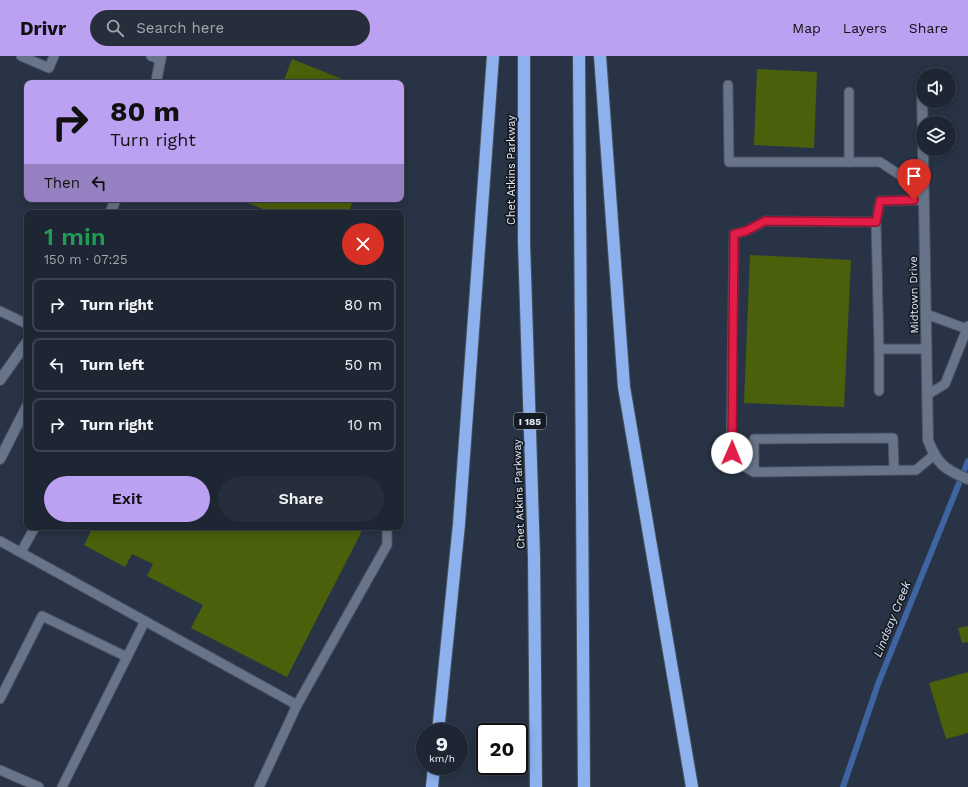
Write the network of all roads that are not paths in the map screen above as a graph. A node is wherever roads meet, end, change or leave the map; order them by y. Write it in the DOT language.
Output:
graph roads {
  1 [pos="21,56"];
  2 [pos="54,56"];
  3 [pos="494,56"];
  4 [pos="524,56"];
  5 [pos="578,56"];
  6 [pos="600,56"];
  7 [pos="158,57"];
  8 [pos="156,80"];
  9 [pos="728,84"];
  10 [pos="849,92"];
  11 [pos="922,108"];
  12 [pos="849,162"];
  13 [pos="923,176"];
  14 [pos="924,200"];
  15 [pos="876,222"];
  16 [pos="0,311"];
  17 [pos="926,314"];
  18 [pos="24,323"];
  19 [pos="967,328"];
  20 [pos="24,346"];
  21 [pos="926,349"];
  22 [pos="879,350"];
  23 [pos="0,380"];
  24 [pos="879,391"];
  25 [pos="927,395"];
  26 [pos="24,412"];
  27 [pos="934,455"];
  28 [pos="0,459"];
  29 [pos="894,470"];
  30 [pos="754,472"];
  31 [pos="968,479"];
  32 [pos="33,530"];
  33 [pos="387,530"];
  34 [pos="0,541"];
  35 [pos="21,552"];
  36 [pos="145,621"];
  37 [pos="127,657"];
  38 [pos="0,699"];
  39 [pos="297,704"];
  40 [pos="439,723"];
  41 [pos="0,770"];
  42 [pos="433,775"];
  43 [pos="39,787"];
  44 [pos="62,787"];
  45 [pos="259,787"];
  46 [pos="432,787"];
  47 [pos="536,787"];
  48 [pos="584,787"];
  49 [pos="692,787"];
  1 -- 2 [label="lane"];
  3 -- 40 [label="highway"];
  4 -- 47 [label="highway, Chet Atkins Parkway / I 185"];
  5 -- 48 [label="highway"];
  6 -- 49 [label="highway"];
  7 -- 8 [label="street"];
  9 -- 12 [label="lane"];
  10 -- 12 [label="lane"];
  11 -- 13 [label="street, Midtown Drive"];
  12 -- 13 [label="lane"];
  13 -- 14 [label="street, Midtown Drive"];
  14 -- 15 [label="lane"];
  14 -- 17 [label="street, Midtown Drive"];
  15 -- 22 [label="lane"];
  15 -- 30 [label="lane"];
  16 -- 18 [label="lane"];
  17 -- 19 [label="lane"];
  17 -- 21 [label="street, Midtown Drive"];
  19 -- 25 [label="lane"];
  20 -- 23 [label="street"];
  21 -- 22 [label="lane"];
  21 -- 25 [label="street, Midtown Drive"];
  22 -- 24 [label="lane"];
  25 -- 27 [label="street, Midtown Drive"];
  26 -- 28 [label="street"];
  27 -- 29 [label="lane"];
  27 -- 31 [label="street, Midtown Drive"];
  29 -- 30 [label="lane"];
  29 -- 30 [label="lane"];
  32 -- 35 [label="lane"];
  33 -- 39 [label="lane"];
  34 -- 35 [label="lane"];
  35 -- 36 [label="lane"];
  36 -- 37 [label="lane"];
  36 -- 39 [label="lane"];
  37 -- 38 [label="lane"];
  37 -- 44 [label="lane"];
  39 -- 45 [label="lane"];
  41 -- 43 [label="lane"];
  42 -- 46 [label="highway"];
}
